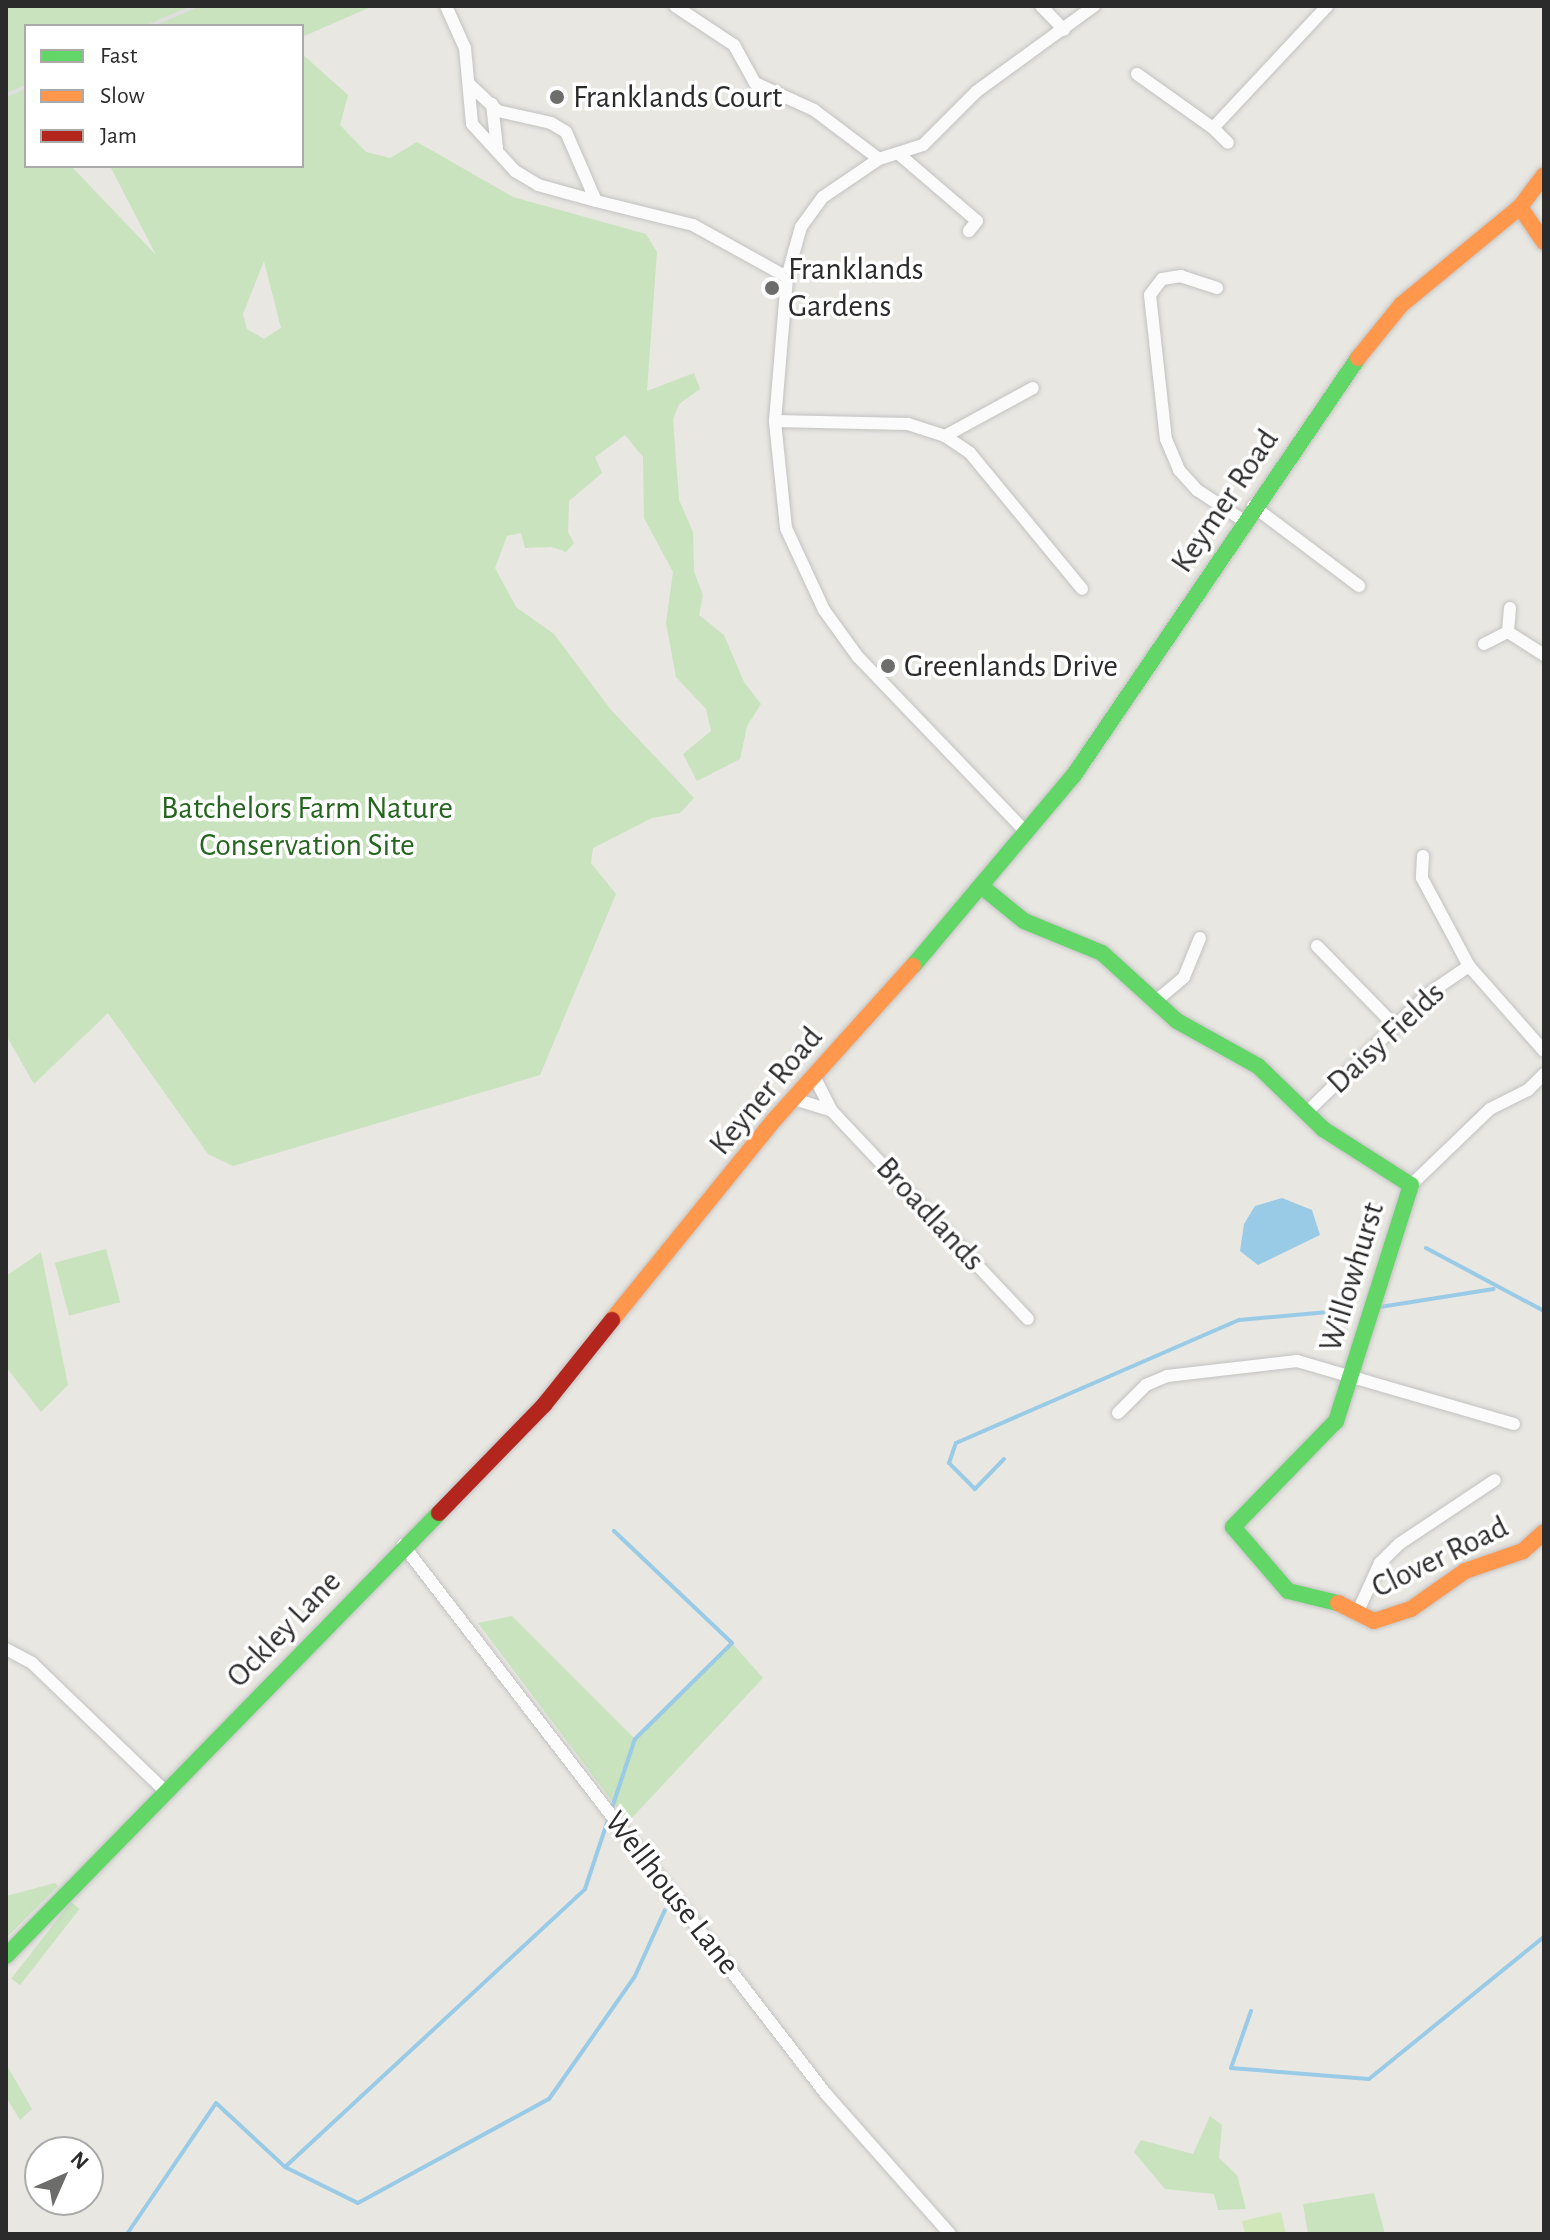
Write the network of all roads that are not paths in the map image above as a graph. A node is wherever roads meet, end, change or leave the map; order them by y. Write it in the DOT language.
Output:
graph roads {
  1 [pos="446,6"];
  2 [pos="675,6"];
  3 [pos="1041,6"];
  4 [pos="1094,6"];
  5 [pos="1327,6"];
  6 [pos="1064,30"];
  7 [pos="1137,74"];
  8 [pos="470,85"];
  9 [pos="492,104"];
  10 [pos="1213,128"];
  11 [pos="1228,143"];
  12 [pos="497,148"];
  13 [pos="900,155"];
  14 [pos="879,159"];
  15 [pos="1544,175"];
  16 [pos="596,201"];
  17 [pos="1520,207"];
  18 [pos="969,231"];
  19 [pos="1544,242"];
  20 [pos="787,277"];
  21 [pos="1217,288"];
  22 [pos="1033,388"];
  23 [pos="775,421"];
  24 [pos="945,436"];
  25 [pos="1249,514"];
  26 [pos="1359,586"];
  27 [pos="1082,589"];
  28 [pos="1510,608"];
  29 [pos="1508,632"];
  30 [pos="1484,644"];
  31 [pos="1544,655"];
  32 [pos="1026,832"];
  33 [pos="1423,856"];
  34 [pos="981,886"];
  35 [pos="1200,938"];
  36 [pos="1317,946"];
  37 [pos="1469,966"];
  38 [pos="1157,1000"];
  39 [pos="1394,1025"];
  40 [pos="1544,1051"];
  41 [pos="1544,1074"];
  42 [pos="814,1076"];
  43 [pos="794,1099"];
  44 [pos="831,1110"];
  45 [pos="1305,1114"];
  46 [pos="1411,1185"];
  47 [pos="1028,1319"];
  48 [pos="600,1337"];
  49 [pos="1351,1374"];
  50 [pos="1118,1413"];
  51 [pos="1514,1424"];
  52 [pos="1495,1480"];
  53 [pos="1544,1532"];
  54 [pos="403,1545"];
  55 [pos="1288,1591"];
  56 [pos="1358,1611"];
  57 [pos="6,1649"];
  58 [pos="167,1793"];
  59 [pos="6,1956"];
  60 [pos="950,2234"];
  1 -- 8 [label="street"];
  2 -- 14 [label="street"];
  3 -- 6 [label="street"];
  4 -- 6 [label="street"];
  5 -- 10 [label="street"];
  6 -- 13 [label="street"];
  7 -- 10 [label="street"];
  8 -- 9 [label="street"];
  8 -- 12 [label="street"];
  9 -- 12 [label="street"];
  9 -- 16 [label="street"];
  10 -- 11 [label="street"];
  12 -- 16 [label="street"];
  13 -- 14 [label="street"];
  13 -- 18 [label="street"];
  14 -- 20 [label="street"];
  15 -- 17 [label="street, Keymer Road"];
  16 -- 20 [label="street"];
  17 -- 19 [label="street"];
  17 -- 25 [label="street, Keymer Road"];
  20 -- 23 [label="street"];
  21 -- 25 [label="street"];
  22 -- 24 [label="street"];
  23 -- 24 [label="street"];
  23 -- 32 [label="street"];
  24 -- 27 [label="street"];
  25 -- 26 [label="street"];
  25 -- 32 [label="street, Keymer Road"];
  28 -- 29 [label="street"];
  29 -- 30 [label="street"];
  29 -- 31 [label="street"];
  32 -- 34 [label="street, Keymer Road"];
  33 -- 37 [label="street"];
  34 -- 38 [label="street, Willowhurst"];
  34 -- 42 [label="street, Keyner Road"];
  35 -- 38 [label="street"];
  36 -- 39 [label="street"];
  37 -- 39 [label="street, Daisy Fields"];
  37 -- 40 [label="street"];
  38 -- 45 [label="street, Willowhurst"];
  39 -- 45 [label="street, Daisy Fields"];
  41 -- 46 [label="street"];
  42 -- 43 [label="street, Keyner Road"];
  42 -- 44 [label="street, Broadlands"];
  43 -- 44 [label="street"];
  43 -- 48 [label="street, Keyner Road"];
  44 -- 47 [label="street, Broadlands"];
  45 -- 46 [label="street, Willowhurst"];
  46 -- 49 [label="street, Willowhurst"];
  48 -- 54 [label="street, Ockley Lane"];
  49 -- 50 [label="street"];
  49 -- 51 [label="street"];
  49 -- 55 [label="street, Willowhurst"];
  52 -- 56 [label="street, Clover Road"];
  53 -- 56 [label="street, Clover Road"];
  54 -- 58 [label="street, Ockley Lane"];
  54 -- 60 [label="street, Wellhouse Lane"];
  55 -- 56 [label="street, Clover Road"];
  57 -- 58 [label="street"];
  58 -- 59 [label="street, Ockley Lane"];
}
